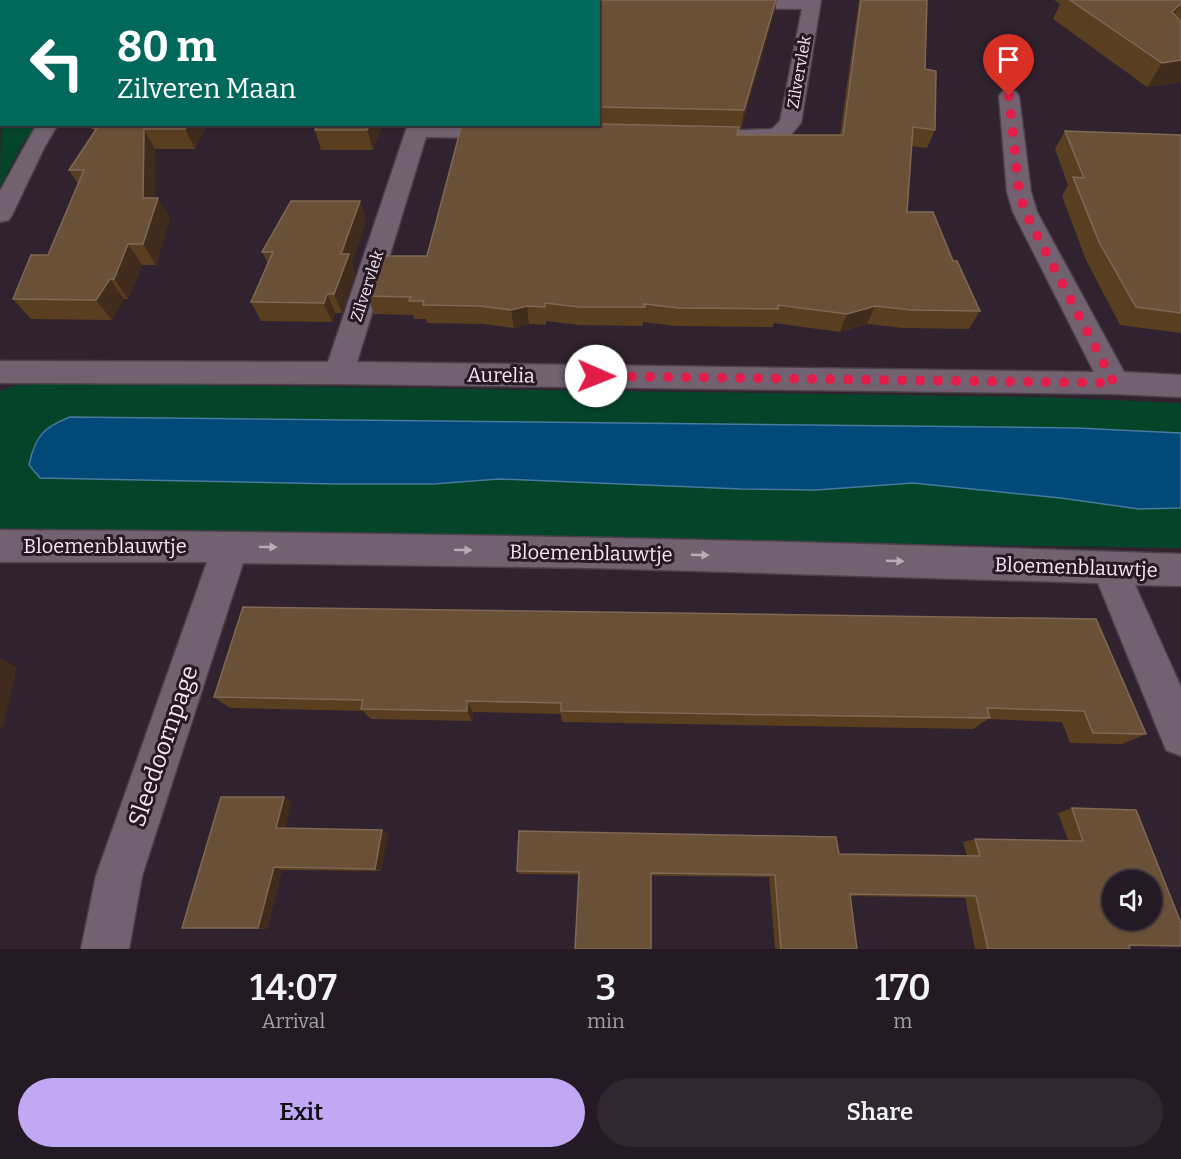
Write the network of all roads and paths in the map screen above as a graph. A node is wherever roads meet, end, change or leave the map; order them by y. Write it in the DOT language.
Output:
graph roads {
  1 [pos="811,2"];
  2 [pos="717,3"];
  3 [pos="1009,96"];
  4 [pos="47,126"];
  5 [pos="418,127"];
  6 [pos="522,132"];
  7 [pos="707,136"];
  8 [pos="0,215"];
  9 [pos="0,372"];
  10 [pos="339,373"];
  11 [pos="1114,383"];
  12 [pos="1181,386"];
  13 [pos="0,546"];
  14 [pos="231,546"];
  15 [pos="1110,568"];
  16 [pos="1181,570"];
  17 [pos="1181,735"];
  18 [pos="105,949"];
  1 -- 2 [label="street, Zilvervlek"];
  1 -- 7 [label="street, Zilvervlek"];
  3 -- 11 [label="street"];
  4 -- 8 [label="street"];
  5 -- 6 [label="street, Zilvervlek"];
  5 -- 10 [label="street, Zilvervlek"];
  9 -- 10 [label="street, Aurelia"];
  10 -- 11 [label="street, Aurelia"];
  11 -- 12 [label="street, Aurelia"];
  13 -- 14 [label="street, Bloemenblauwtje"];
  14 -- 15 [label="street, Bloemenblauwtje, one-way"];
  14 -- 18 [label="street, Sleedoornpage"];
  15 -- 16 [label="street, Bloemenblauwtje"];
  15 -- 17 [label="street"];
}
